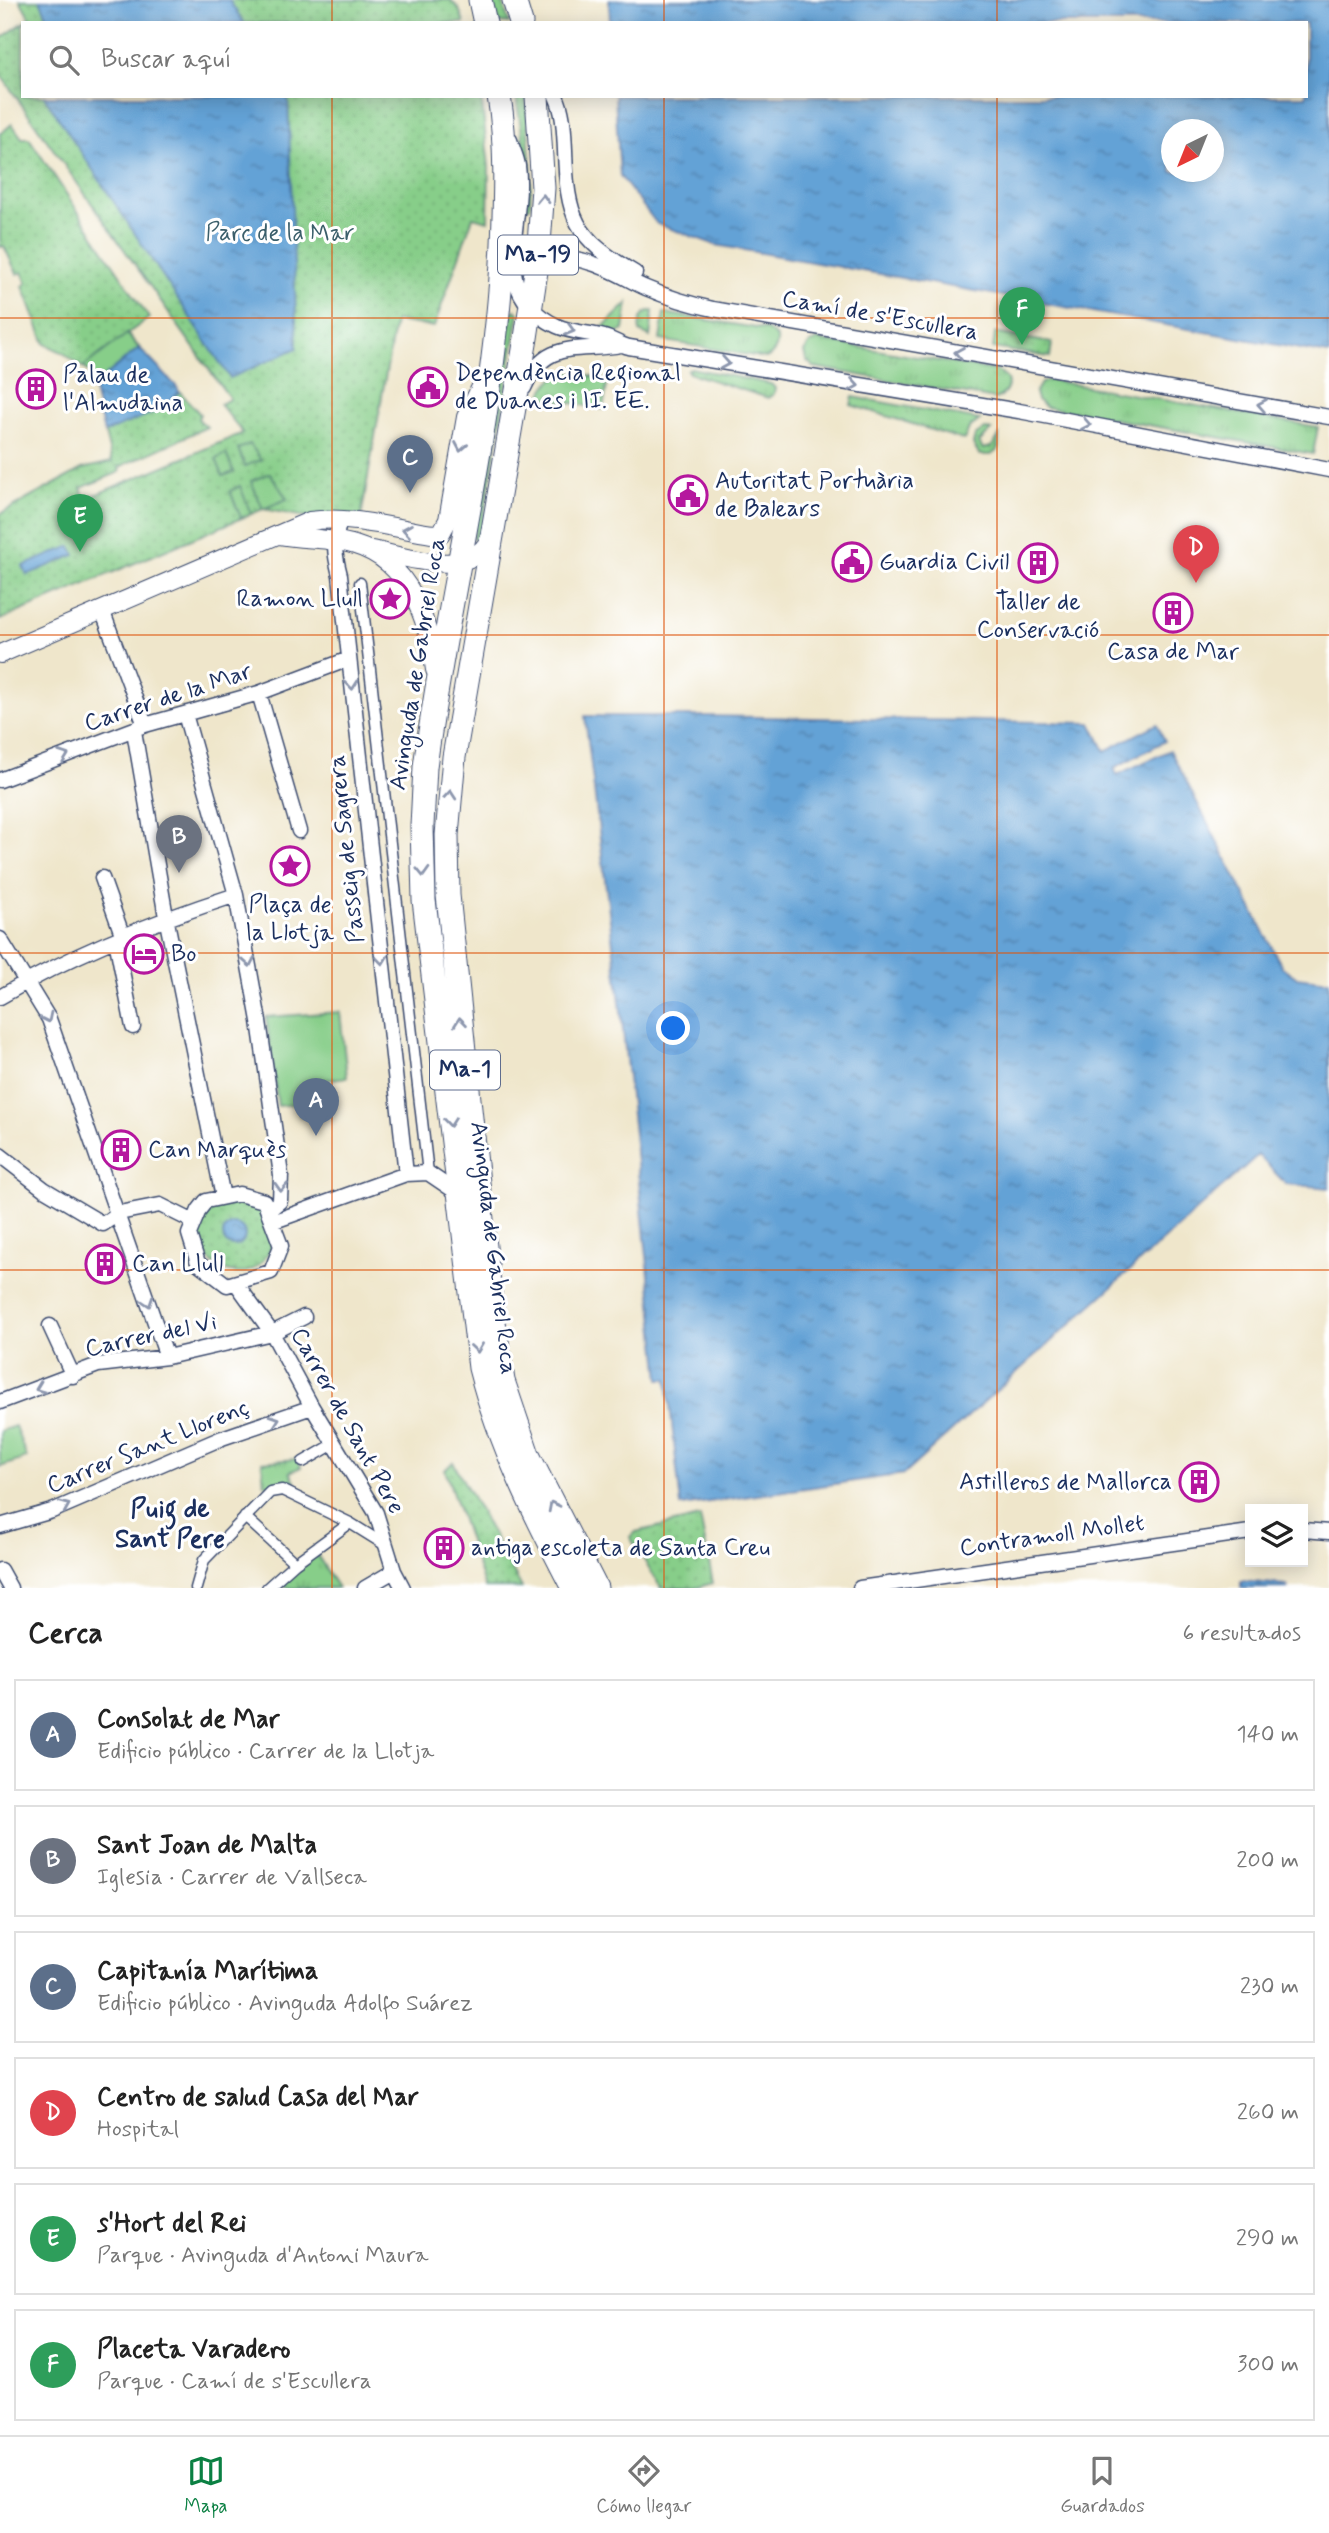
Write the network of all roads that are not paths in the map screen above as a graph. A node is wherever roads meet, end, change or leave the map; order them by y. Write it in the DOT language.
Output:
graph roads {
  1 [pos="480,0"];
  2 [pos="485,21"];
  3 [pos="499,98"];
  4 [pos="537,98"];
  5 [pos="557,98"];
  6 [pos="503,121"];
  7 [pos="538,258"];
  8 [pos="514,266"];
  9 [pos="501,290"];
  10 [pos="675,298"];
  11 [pos="531,307"];
  12 [pos="622,345"];
  13 [pos="494,361"];
  14 [pos="514,412"];
  15 [pos="1329,416"];
  16 [pos="1329,470"];
  17 [pos="340,521"];
  18 [pos="467,524"];
  19 [pos="493,533"];
  20 [pos="279,535"];
  21 [pos="334,541"];
  22 [pos="365,549"];
  23 [pos="460,562"];
  24 [pos="360,583"];
  25 [pos="102,610"];
  26 [pos="0,654"];
  27 [pos="349,659"];
  28 [pos="437,688"];
  29 [pos="259,693"];
  30 [pos="185,714"];
  31 [pos="139,728"];
  32 [pos="0,780"];
  33 [pos="299,831"];
  34 [pos="102,877"];
  35 [pos="236,895"];
  36 [pos="166,917"];
  37 [pos="119,938"];
  38 [pos="0,939"];
  39 [pos="26,981"];
  40 [pos="0,997"];
  41 [pos="133,1027"];
  42 [pos="0,1155"];
  43 [pos="428,1173"];
  44 [pos="406,1174"];
  45 [pos="459,1194"];
  46 [pos="223,1197"];
  47 [pos="119,1213"];
  48 [pos="270,1217"];
  49 [pos="194,1222"];
  50 [pos="236,1283"];
  51 [pos="303,1317"];
  52 [pos="50,1326"];
  53 [pos="272,1332"];
  54 [pos="167,1357"];
  55 [pos="73,1376"];
  56 [pos="0,1402"];
  57 [pos="312,1407"];
  58 [pos="334,1444"];
  59 [pos="303,1462"];
  60 [pos="245,1517"];
  61 [pos="349,1523"];
  62 [pos="0,1526"];
  63 [pos="1308,1530"];
  64 [pos="1329,1532"];
  65 [pos="1245,1533"];
  66 [pos="387,1546"];
  67 [pos="295,1563"];
  68 [pos="0,1570"];
  69 [pos="394,1571"];
  70 [pos="10,1588"];
  71 [pos="197,1588"];
  72 [pos="267,1588"];
  73 [pos="365,1588"];
  74 [pos="403,1588"];
  75 [pos="573,1588"];
  76 [pos="596,1588"];
  77 [pos="860,1588"];
  1 -- 2 [label="highway"];
  3 -- 6 [label="highway, Ma-19"];
  7 -- 4 [label="highway, Ma-19, one-way"];
  5 -- 10 [label="street"];
  6 -- 8 [label="street"];
  6 -- 9 [label="highway, Ma-19"];
  7 -- 8 [label="street"];
  7 -- 10 [label="street"];
  7 -- 11 [label="highway, Ma-19"];
  8 -- 9 [label="street"];
  8 -- 11 [label="street"];
  9 -- 13 [label="highway, Ma-19"];
  15 -- 10 [label="street, Camí de s'Escullera, one-way"];
  11 -- 12 [label="street, one-way"];
  11 -- 14 [label="highway, Ma-19"];
  12 -- 14 [label="street"];
  12 -- 16 [label="street, one-way"];
  13 -- 17 [label="street, one-way"];
  13 -- 18 [label="highway, Ma-19"];
  14 -- 19 [label="highway, Ma-19"];
  17 -- 20 [label="street"];
  17 -- 21 [label="street, Passeig de Sagrera"];
  18 -- 23 [label="highway, Avinguda de Gabriel Roca / Ma-1"];
  19 -- 23 [label="street"];
  76 -- 19 [label="highway, Avinguda de Gabriel Roca / Ma-1, one-way"];
  20 -- 21 [label="street"];
  20 -- 25 [label="street"];
  21 -- 22 [label="street"];
  21 -- 27 [label="street, Passeig de Sagrera"];
  22 -- 23 [label="street"];
  22 -- 28 [label="street"];
  23 -- 28 [label="highway, Avinguda de Gabriel Roca / Ma-1"];
  24 -- 43 [label="street, Passeig de Sagrera"];
  25 -- 26 [label="street"];
  25 -- 31 [label="street"];
  27 -- 29 [label="street, Carrer de la Mar"];
  27 -- 44 [label="street, Passeig de Sagrera, one-way"];
  28 -- 45 [label="highway, Avinguda de Gabriel Roca / Ma-1, one-way"];
  29 -- 30 [label="street, Carrer de la Mar"];
  29 -- 33 [label="street"];
  30 -- 31 [label="street, Carrer de la Mar"];
  30 -- 35 [label="street"];
  32 -- 31 [label="street, Carrer de la Mar, one-way"];
  31 -- 36 [label="street"];
  34 -- 37 [label="street"];
  35 -- 36 [label="street"];
  35 -- 48 [label="street, one-way"];
  36 -- 37 [label="street"];
  36 -- 46 [label="street"];
  37 -- 39 [label="street"];
  37 -- 41 [label="street"];
  38 -- 39 [label="street"];
  39 -- 40 [label="street"];
  39 -- 47 [label="street, one-way"];
  42 -- 47 [label="street"];
  43 -- 44 [label="street"];
  43 -- 45 [label="street"];
  44 -- 48 [label="street"];
  45 -- 75 [label="highway, Avinguda de Gabriel Roca / Ma-1, one-way"];
  46 -- 48 [label="street"];
  46 -- 49 [label="street"];
  47 -- 49 [label="street"];
  47 -- 54 [label="street, one-way"];
  48 -- 50 [label="street"];
  49 -- 50 [label="street"];
  50 -- 53 [label="street, Carrer de Sant Pere"];
  51 -- 53 [label="street, Carrer del Vi"];
  52 -- 55 [label="street"];
  53 -- 54 [label="street, Carrer del Vi"];
  53 -- 57 [label="street, Carrer de Sant Pere"];
  54 -- 55 [label="street, Carrer del Vi"];
  55 -- 56 [label="street, Carrer del Vi, one-way"];
  57 -- 58 [label="street, Carrer de Sant Pere"];
  62 -- 57 [label="street, Carrer Sant Llorenç, one-way"];
  58 -- 59 [label="street"];
  58 -- 66 [label="street, Carrer de Sant Pere"];
  60 -- 61 [label="street"];
  60 -- 67 [label="street"];
  60 -- 71 [label="street"];
  61 -- 66 [label="street"];
  61 -- 67 [label="street"];
  63 -- 64 [label="street"];
  65 -- 77 [label="street, Contramoll Mollet"];
  66 -- 69 [label="street, Carrer de Sant Pere"];
  67 -- 72 [label="street"];
  68 -- 70 [label="street"];
  69 -- 73 [label="street"];
  69 -- 74 [label="street, Carrer de Sant Pere"];
}
